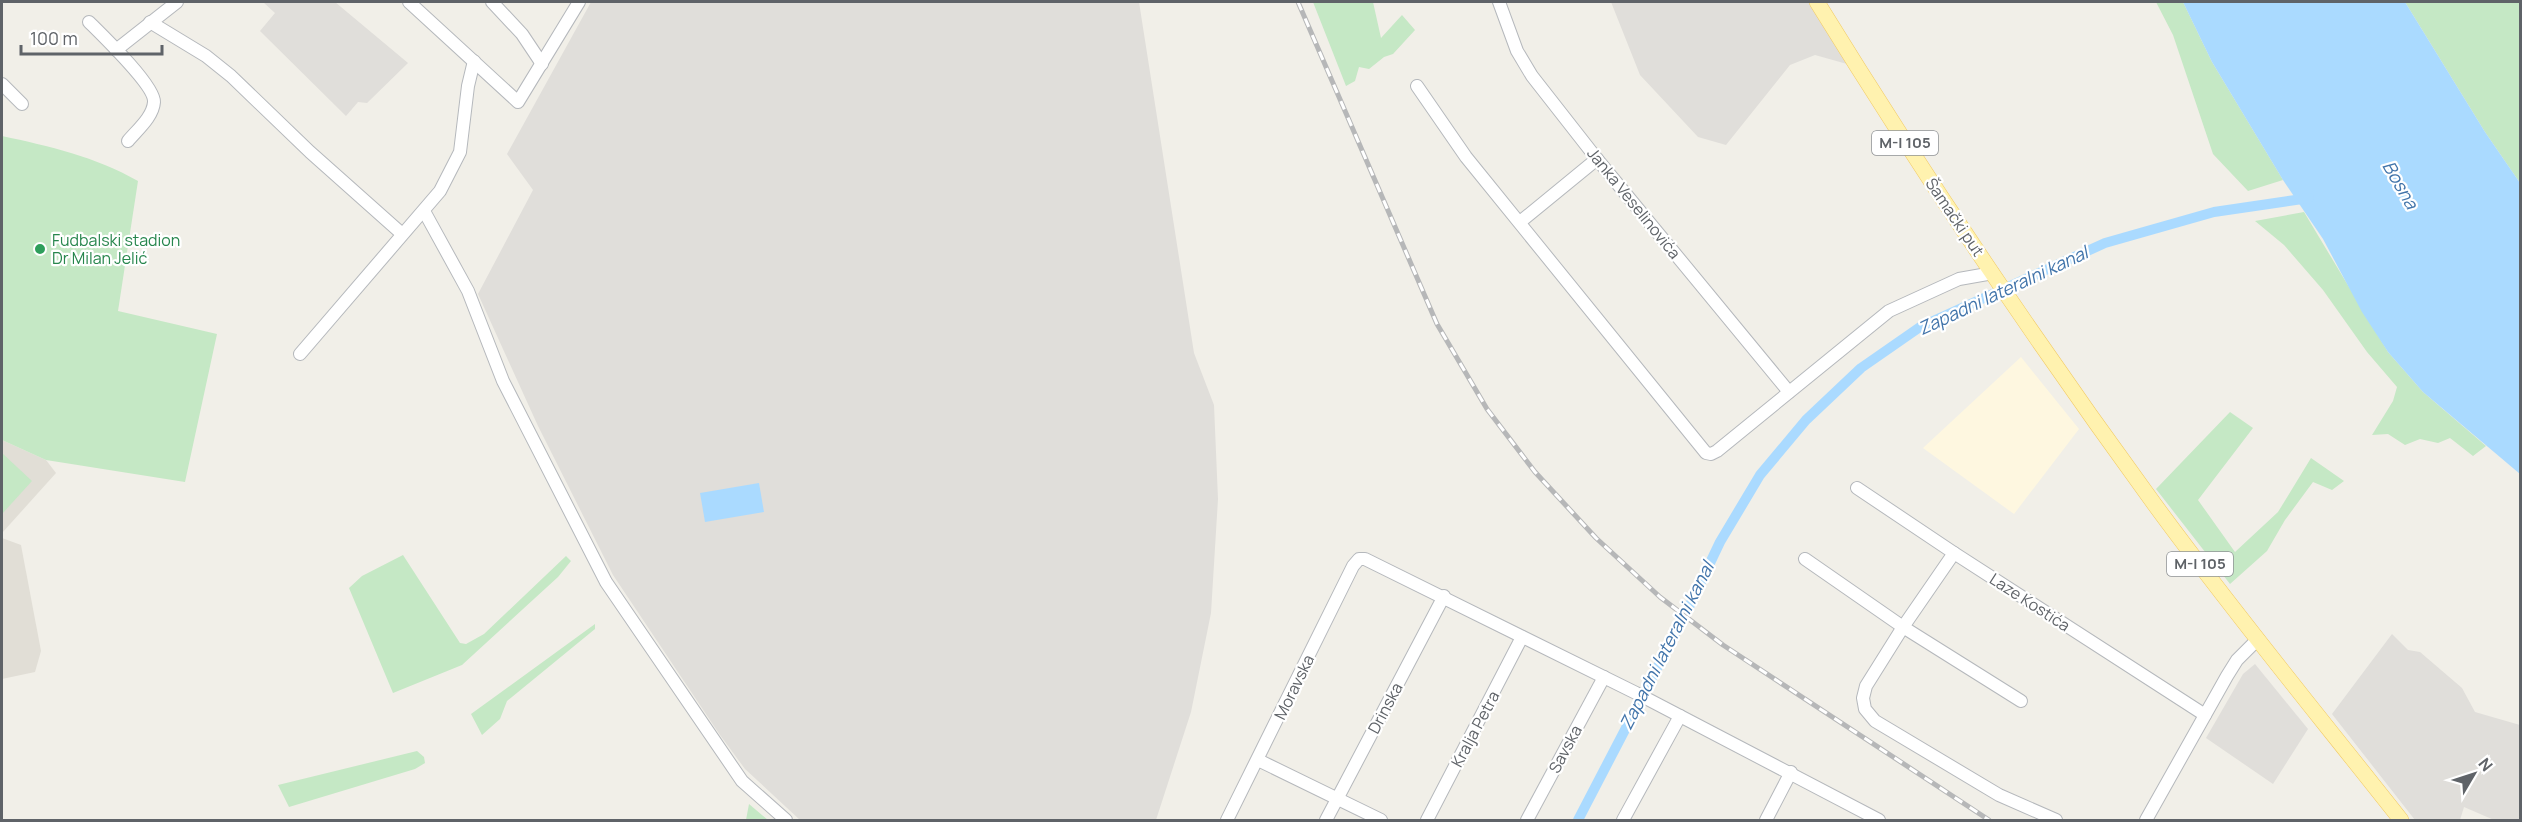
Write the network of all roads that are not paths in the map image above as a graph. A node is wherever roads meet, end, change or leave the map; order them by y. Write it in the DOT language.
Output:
graph roads {
  1 [pos="177,2"];
  2 [pos="409,2"];
  3 [pos="492,2"];
  4 [pos="579,2"];
  5 [pos="1499,2"];
  6 [pos="1817,2"];
  7 [pos="89,22"];
  8 [pos="150,22"];
  9 [pos="116,50"];
  10 [pos="474,61"];
  11 [pos="542,64"];
  12 [pos="2,84"];
  13 [pos="1417,86"];
  14 [pos="22,104"];
  15 [pos="128,141"];
  16 [pos="1597,159"];
  17 [pos="424,211"];
  18 [pos="1520,222"];
  19 [pos="401,233"];
  20 [pos="1995,277"];
  21 [pos="300,354"];
  22 [pos="1789,392"];
  23 [pos="1857,488"];
  24 [pos="1954,553"];
  25 [pos="1805,559"];
  26 [pos="1444,596"];
  27 [pos="1903,627"];
  28 [pos="1522,636"];
  29 [pos="2257,640"];
  30 [pos="1604,676"];
  31 [pos="2021,701"];
  32 [pos="2205,715"];
  33 [pos="1680,716"];
  34 [pos="1258,760"];
  35 [pos="1791,772"];
  36 [pos="1337,799"];
  37 [pos="786,820"];
  38 [pos="1227,820"];
  39 [pos="1326,820"];
  40 [pos="1381,820"];
  41 [pos="1426,820"];
  42 [pos="1527,820"];
  43 [pos="1623,820"];
  44 [pos="1766,820"];
  45 [pos="1878,820"];
  46 [pos="2056,820"];
  47 [pos="2146,820"];
  48 [pos="2401,820"];
  1 -- 8 [label="street"];
  2 -- 10 [label="street"];
  3 -- 11 [label="street"];
  4 -- 11 [label="street"];
  5 -- 16 [label="street, Janka Veselinovića"];
  6 -- 20 [label="main road, Šamački put / M-I 105"];
  7 -- 9 [label="street"];
  8 -- 9 [label="street"];
  8 -- 19 [label="street"];
  9 -- 15 [label="street"];
  10 -- 11 [label="street"];
  10 -- 17 [label="street"];
  12 -- 14 [label="street"];
  13 -- 18 [label="street"];
  16 -- 18 [label="street"];
  16 -- 22 [label="street, Janka Veselinovića"];
  17 -- 19 [label="street"];
  17 -- 37 [label="street"];
  18 -- 22 [label="street"];
  19 -- 21 [label="street"];
  20 -- 22 [label="street"];
  20 -- 29 [label="main road, M-I 105"];
  23 -- 24 [label="street, Laze Kostića"];
  24 -- 27 [label="street"];
  24 -- 32 [label="street, Laze Kostića"];
  25 -- 27 [label="street"];
  26 -- 28 [label="street"];
  26 -- 34 [label="street, Moravska"];
  26 -- 36 [label="street, Drinska"];
  27 -- 31 [label="street"];
  27 -- 46 [label="street"];
  28 -- 30 [label="street"];
  28 -- 41 [label="street, Kralja Petra"];
  29 -- 32 [label="street"];
  29 -- 48 [label="main road, M-I 105"];
  30 -- 33 [label="street"];
  30 -- 42 [label="street, Savska"];
  32 -- 47 [label="street"];
  33 -- 35 [label="street"];
  33 -- 43 [label="street"];
  34 -- 36 [label="street"];
  34 -- 38 [label="street, Moravska"];
  35 -- 44 [label="street"];
  35 -- 45 [label="street"];
  36 -- 39 [label="street, Drinska"];
  36 -- 40 [label="street"];
}
